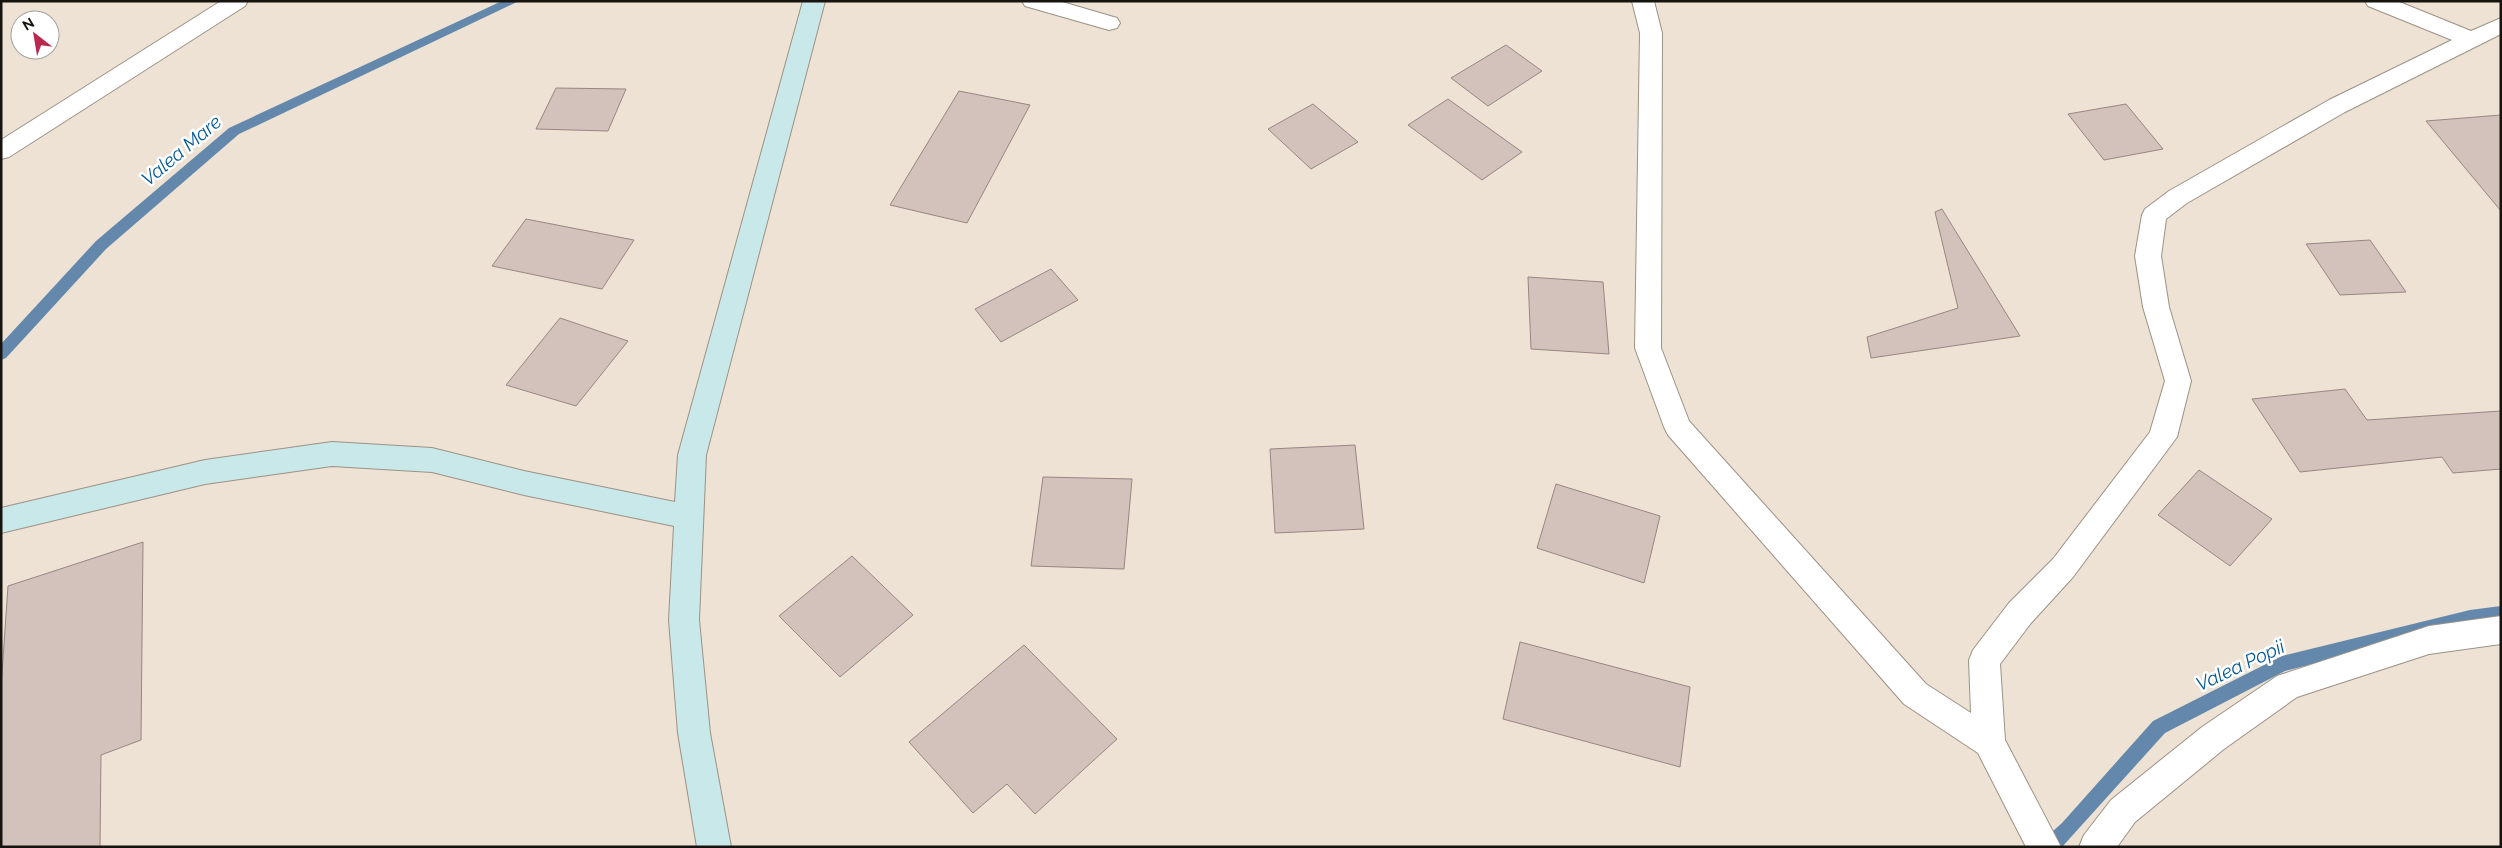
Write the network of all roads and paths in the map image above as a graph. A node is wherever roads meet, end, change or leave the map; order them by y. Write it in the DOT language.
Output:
graph roads {
  1 [pos="237,1"];
  2 [pos="814,1"];
  3 [pos="1033,1"];
  4 [pos="1643,1"];
  5 [pos="2376,1"];
  6 [pos="1109,23"];
  7 [pos="2501,25"];
  8 [pos="2470,38"];
  9 [pos="1,150"];
  10 [pos="689,517"];
  11 [pos="1,521"];
  12 [pos="2501,630"];
  13 [pos="1989,742"];
  14 [pos="2038,836"];
  15 [pos="714,847"];
  16 [pos="2096,847"];
  1 -- 9 [label="street"];
  2 -- 10 [label="main road"];
  3 -- 6 [label="street"];
  4 -- 13 [label="street"];
  5 -- 8 [label="street"];
  7 -- 8 [label="street"];
  8 -- 13 [label="street"];
  10 -- 11 [label="main road"];
  10 -- 15 [label="main road"];
  12 -- 16 [label="street"];
  13 -- 14 [label="street"];
}
